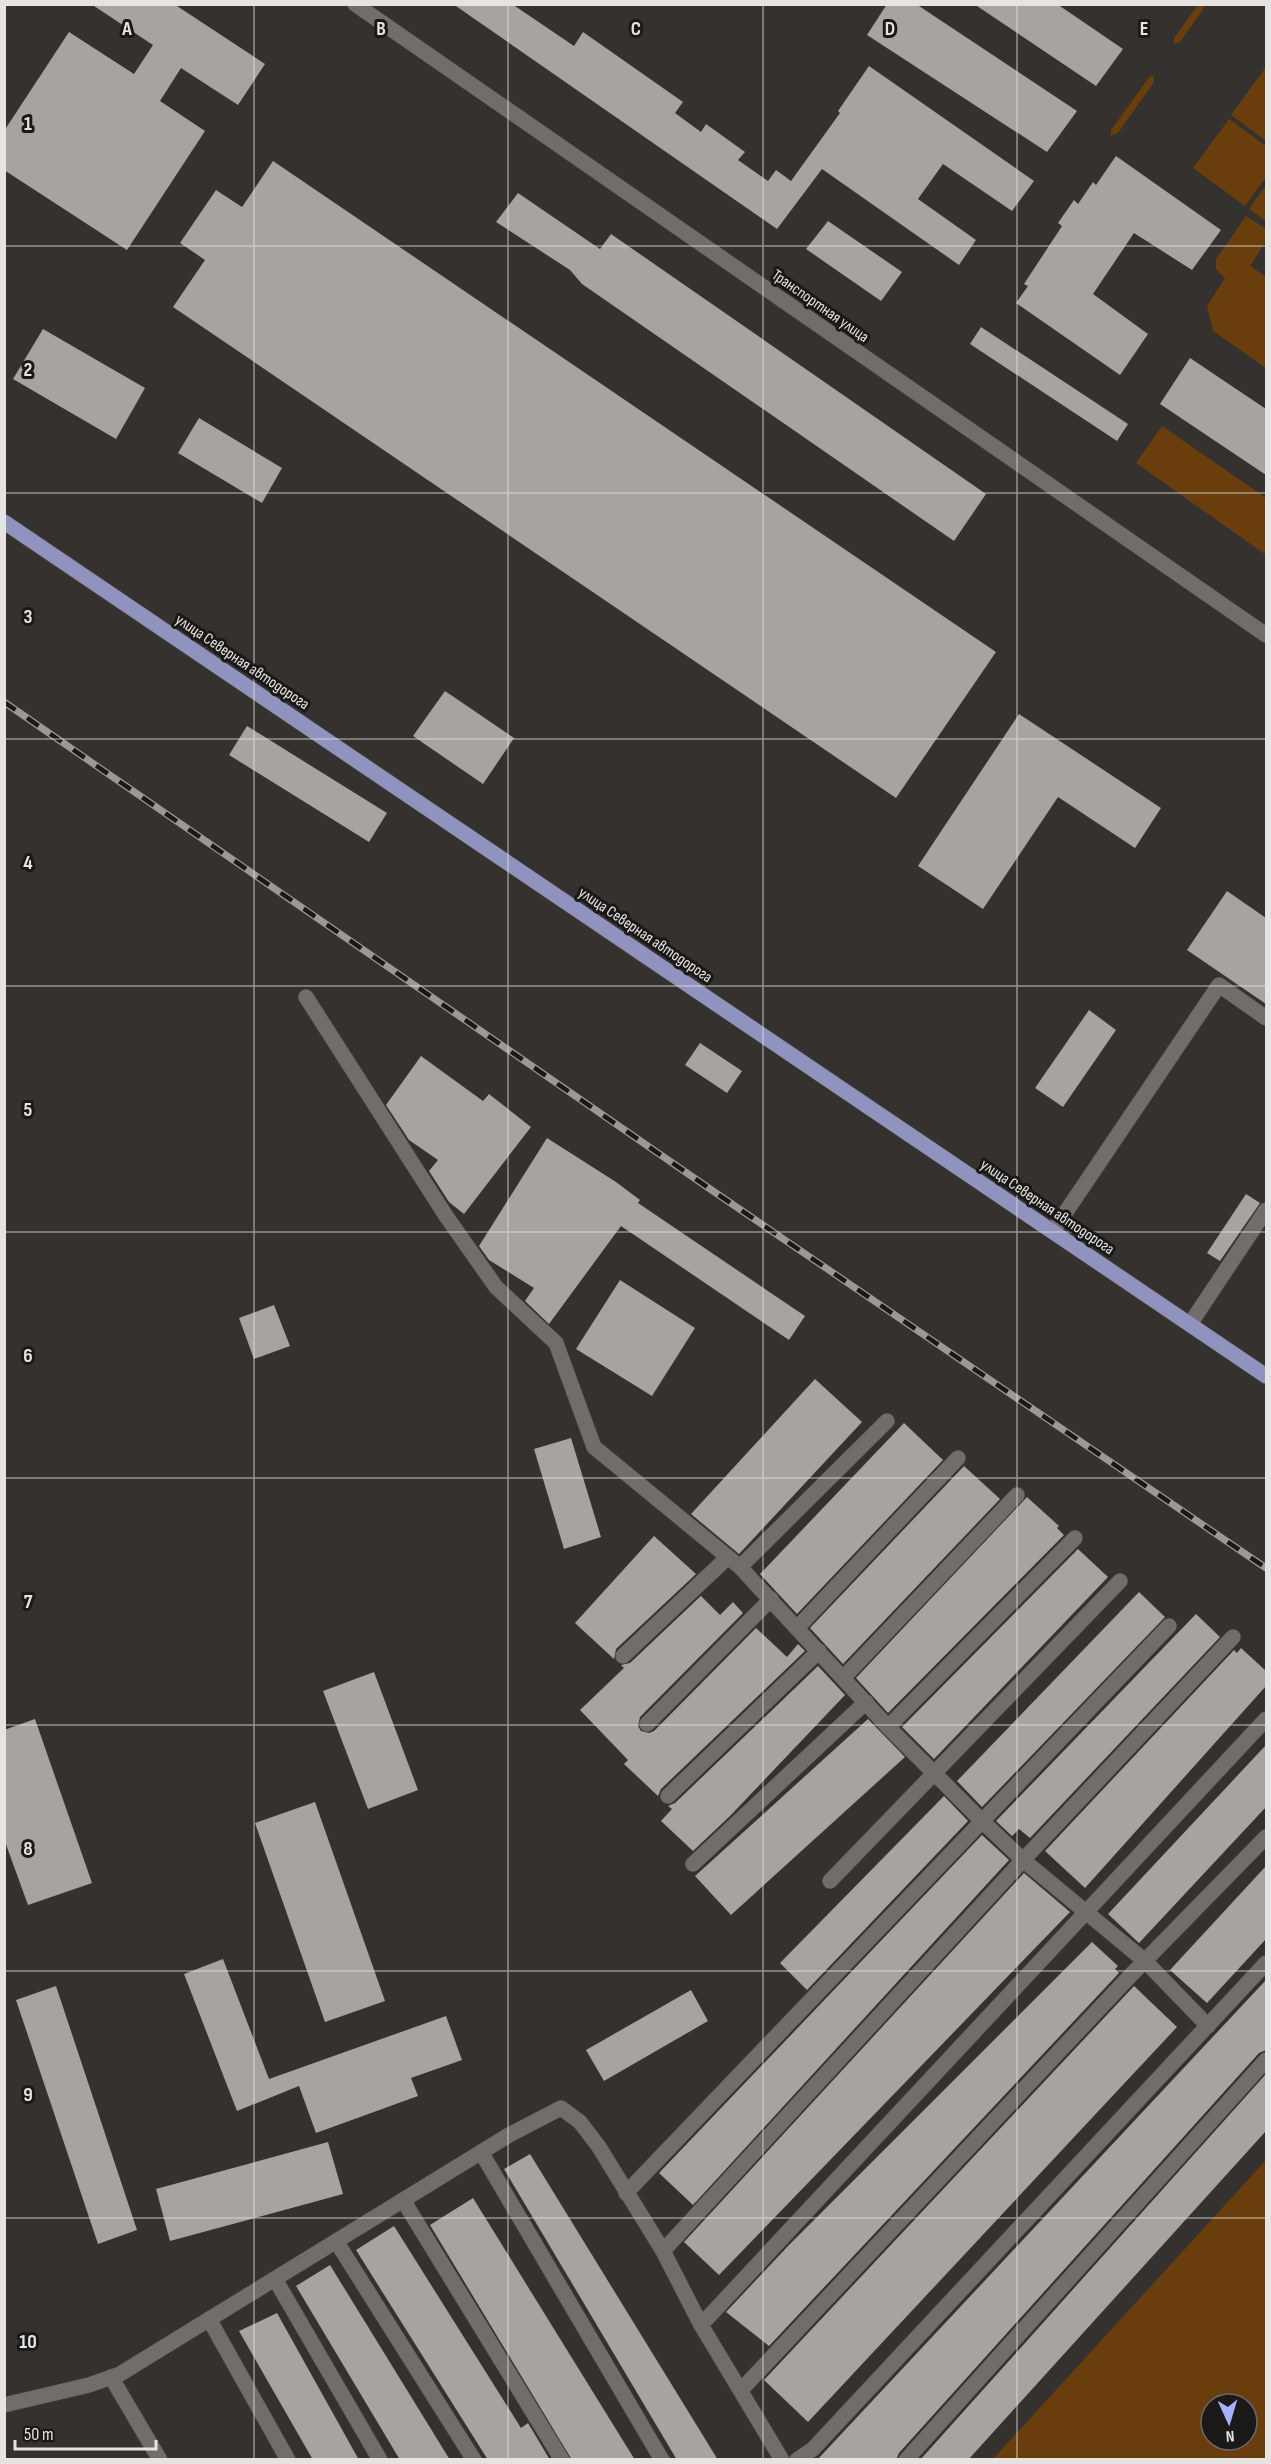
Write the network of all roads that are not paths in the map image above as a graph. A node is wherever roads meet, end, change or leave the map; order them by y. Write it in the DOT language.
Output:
graph roads {
  1 [pos="355,4"];
  2 [pos="4,522"];
  3 [pos="1266,635"];
  4 [pos="306,996"];
  5 [pos="1266,1018"];
  6 [pos="1266,1210"];
  7 [pos="1053,1231"];
  8 [pos="1190,1324"];
  9 [pos="1266,1376"];
  10 [pos="887,1421"];
  11 [pos="958,1458"];
  12 [pos="1017,1495"];
  13 [pos="1075,1538"];
  14 [pos="727,1558"];
  15 [pos="740,1567"];
  16 [pos="1120,1581"];
  17 [pos="771,1599"];
  18 [pos="1169,1626"];
  19 [pos="796,1628"];
  20 [pos="1233,1637"];
  21 [pos="819,1651"];
  22 [pos="623,1656"];
  23 [pos="844,1677"];
  24 [pos="866,1702"];
  25 [pos="1266,1719"];
  26 [pos="646,1724"];
  27 [pos="888,1727"];
  28 [pos="934,1773"];
  29 [pos="668,1796"];
  30 [pos="982,1821"];
  31 [pos="1266,1837"];
  32 [pos="1023,1860"];
  33 [pos="693,1864"];
  34 [pos="830,1881"];
  35 [pos="1086,1911"];
  36 [pos="1145,1961"];
  37 [pos="1266,1963"];
  38 [pos="1208,2026"];
  39 [pos="1266,2060"];
  40 [pos="481,2152"];
  41 [pos="626,2193"];
  42 [pos="403,2200"];
  43 [pos="336,2241"];
  44 [pos="663,2251"];
  45 [pos="275,2279"];
  46 [pos="210,2319"];
  47 [pos="700,2325"];
  48 [pos="111,2377"];
  49 [pos="742,2389"];
  50 [pos="4,2405"];
  51 [pos="160,2460"];
  52 [pos="288,2460"];
  53 [pos="380,2460"];
  54 [pos="474,2460"];
  55 [pos="562,2460"];
  56 [pos="662,2460"];
  57 [pos="782,2460"];
  58 [pos="797,2460"];
  59 [pos="906,2460"];
  1 -- 3 [label="street, Транспортная улица"];
  2 -- 7 [label="main road, улица Северная автодорога"];
  4 -- 14 [label="street"];
  5 -- 7 [label="street"];
  6 -- 8 [label="street"];
  7 -- 8 [label="main road, улица Северная автодорога"];
  8 -- 9 [label="main road, улица Северная автодорога"];
  10 -- 15 [label="street"];
  11 -- 19 [label="street"];
  12 -- 23 [label="street"];
  13 -- 27 [label="street"];
  14 -- 15 [label="street"];
  14 -- 22 [label="street"];
  15 -- 17 [label="street"];
  16 -- 28 [label="street"];
  17 -- 19 [label="street"];
  17 -- 26 [label="street"];
  18 -- 30 [label="street"];
  19 -- 21 [label="street"];
  20 -- 32 [label="street"];
  21 -- 23 [label="street"];
  21 -- 29 [label="street"];
  23 -- 24 [label="street"];
  24 -- 27 [label="street"];
  24 -- 33 [label="street"];
  25 -- 35 [label="street"];
  27 -- 28 [label="street"];
  28 -- 30 [label="street"];
  28 -- 34 [label="street"];
  30 -- 32 [label="street"];
  30 -- 41 [label="street"];
  31 -- 36 [label="street"];
  32 -- 35 [label="street"];
  32 -- 44 [label="street"];
  35 -- 36 [label="street"];
  35 -- 47 [label="street"];
  36 -- 38 [label="street"];
  36 -- 49 [label="street"];
  37 -- 38 [label="street"];
  38 -- 58 [label="street"];
  39 -- 59 [label="street"];
  40 -- 41 [label="street"];
  40 -- 42 [label="street"];
  40 -- 56 [label="street"];
  41 -- 44 [label="street"];
  42 -- 43 [label="street"];
  42 -- 55 [label="street"];
  43 -- 45 [label="street"];
  43 -- 54 [label="street"];
  44 -- 47 [label="street"];
  45 -- 46 [label="street"];
  45 -- 53 [label="street"];
  46 -- 48 [label="street"];
  46 -- 52 [label="street"];
  47 -- 49 [label="street"];
  48 -- 50 [label="street"];
  48 -- 51 [label="street"];
  49 -- 57 [label="street"];
}
